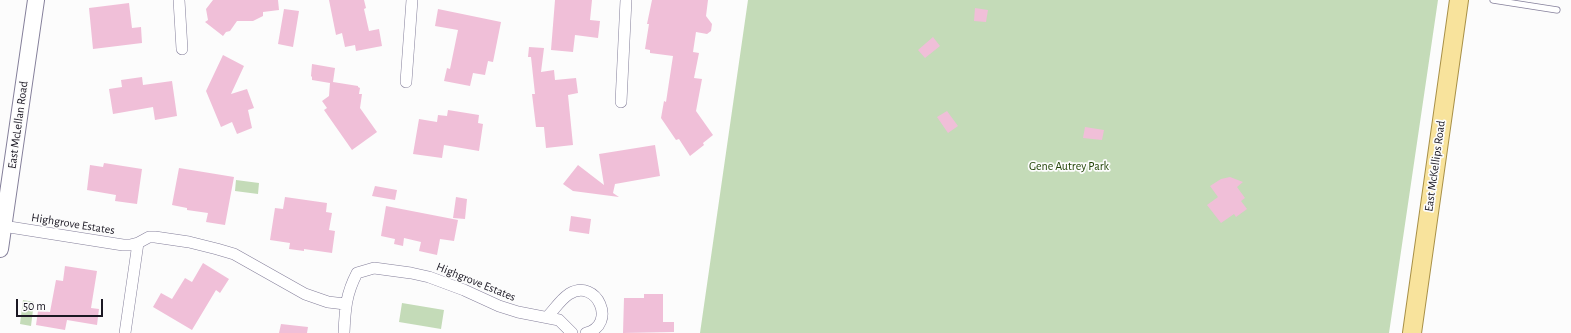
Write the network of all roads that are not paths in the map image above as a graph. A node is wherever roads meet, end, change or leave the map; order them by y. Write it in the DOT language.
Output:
graph roads {
  1 [pos="36,0"];
  2 [pos="180,0"];
  3 [pos="412,0"];
  4 [pos="626,0"];
  5 [pos="1459,0"];
  6 [pos="1493,0"];
  7 [pos="1557,10"];
  8 [pos="182,49"];
  9 [pos="406,82"];
  10 [pos="621,102"];
  11 [pos="2,229"];
  12 [pos="138,243"];
  13 [pos="0,249"];
  14 [pos="345,304"];
  15 [pos="548,317"];
  16 [pos="125,333"];
  17 [pos="344,333"];
  18 [pos="572,333"];
  19 [pos="586,333"];
  20 [pos="1412,333"];
  1 -- 11 [label="street, East McLellan Road"];
  2 -- 8 [label="street"];
  3 -- 9 [label="street"];
  4 -- 10 [label="street"];
  5 -- 20 [label="main road, East McKellips Road"];
  6 -- 7 [label="lane"];
  11 -- 12 [label="street, Highgrove Estates"];
  11 -- 13 [label="street, East McLellan Road"];
  12 -- 14 [label="street, Highgrove Estates"];
  12 -- 16 [label="street"];
  14 -- 15 [label="street, Highgrove Estates"];
  14 -- 17 [label="street, Highgrove Estates"];
  15 -- 18 [label="street, Highgrove Estates"];
  15 -- 19 [label="street"];
}
